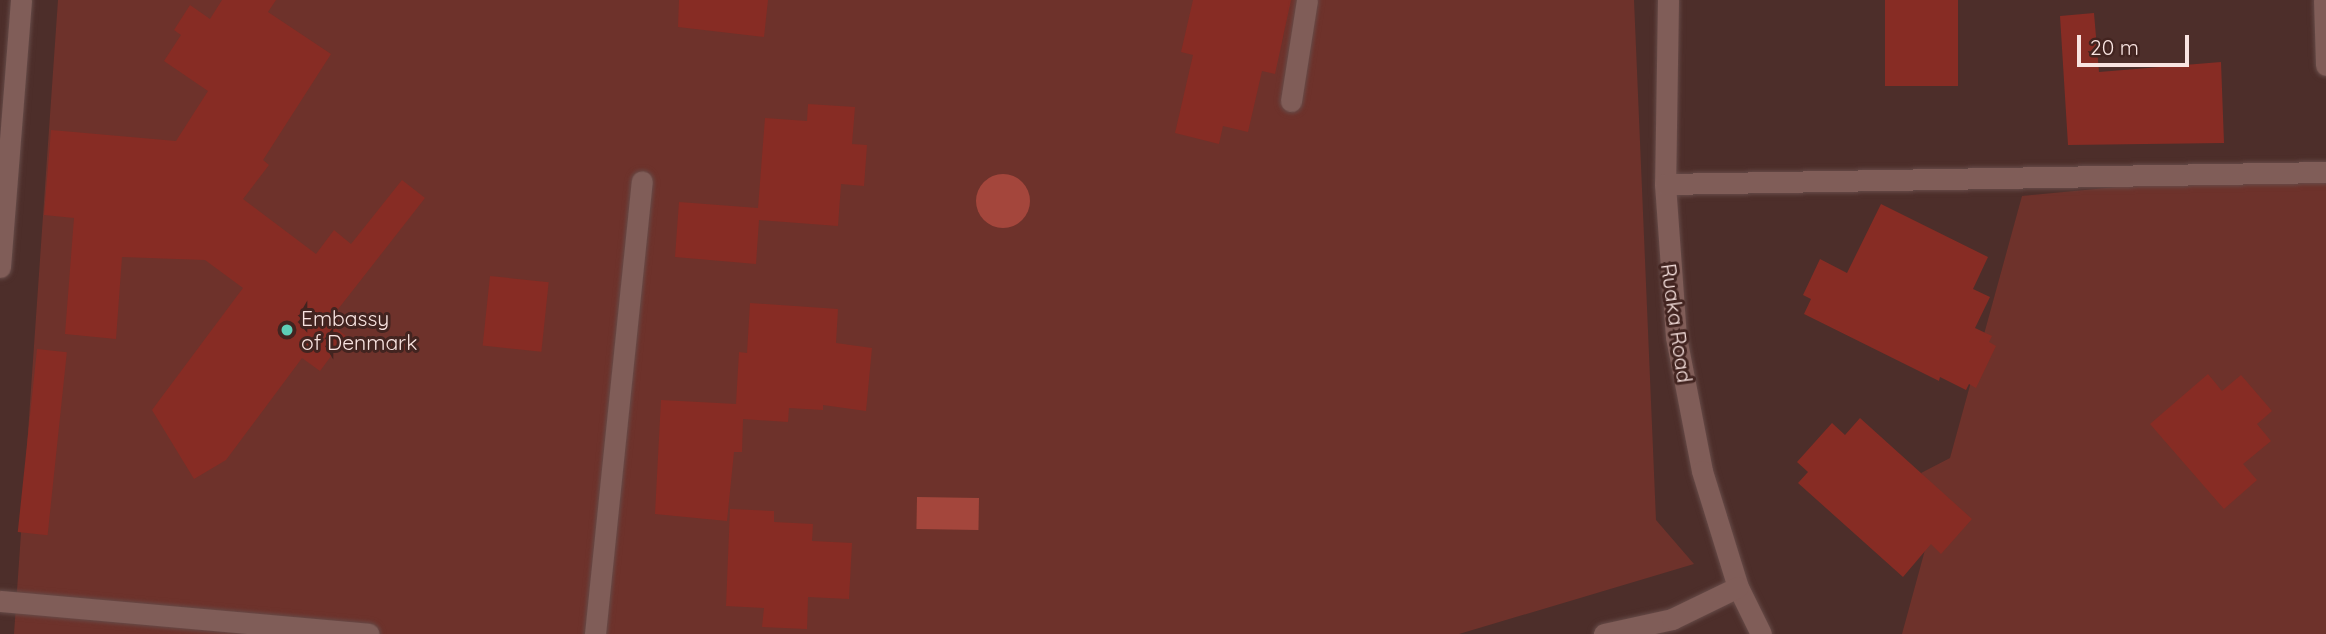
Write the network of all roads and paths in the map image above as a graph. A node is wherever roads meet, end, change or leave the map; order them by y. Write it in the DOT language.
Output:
graph roads {
  1 [pos="21,0"];
  2 [pos="1307,0"];
  3 [pos="1668,0"];
  4 [pos="2324,0"];
  5 [pos="2326,65"];
  6 [pos="1291,101"];
  7 [pos="2326,172"];
  8 [pos="642,181"];
  9 [pos="1665,184"];
  10 [pos="0,267"];
  11 [pos="1738,587"];
  12 [pos="0,601"];
  13 [pos="369,634"];
  14 [pos="595,634"];
  15 [pos="1604,634"];
  16 [pos="1761,634"];
  1 -- 10 [label="street"];
  2 -- 6 [label="street"];
  3 -- 9 [label="street, Ruaka Road"];
  4 -- 5 [label="street"];
  7 -- 9 [label="street"];
  8 -- 14 [label="street"];
  9 -- 11 [label="street, Ruaka Road"];
  11 -- 15 [label="street"];
  11 -- 16 [label="street, Ruaka Road"];
  12 -- 13 [label="street"];
}
